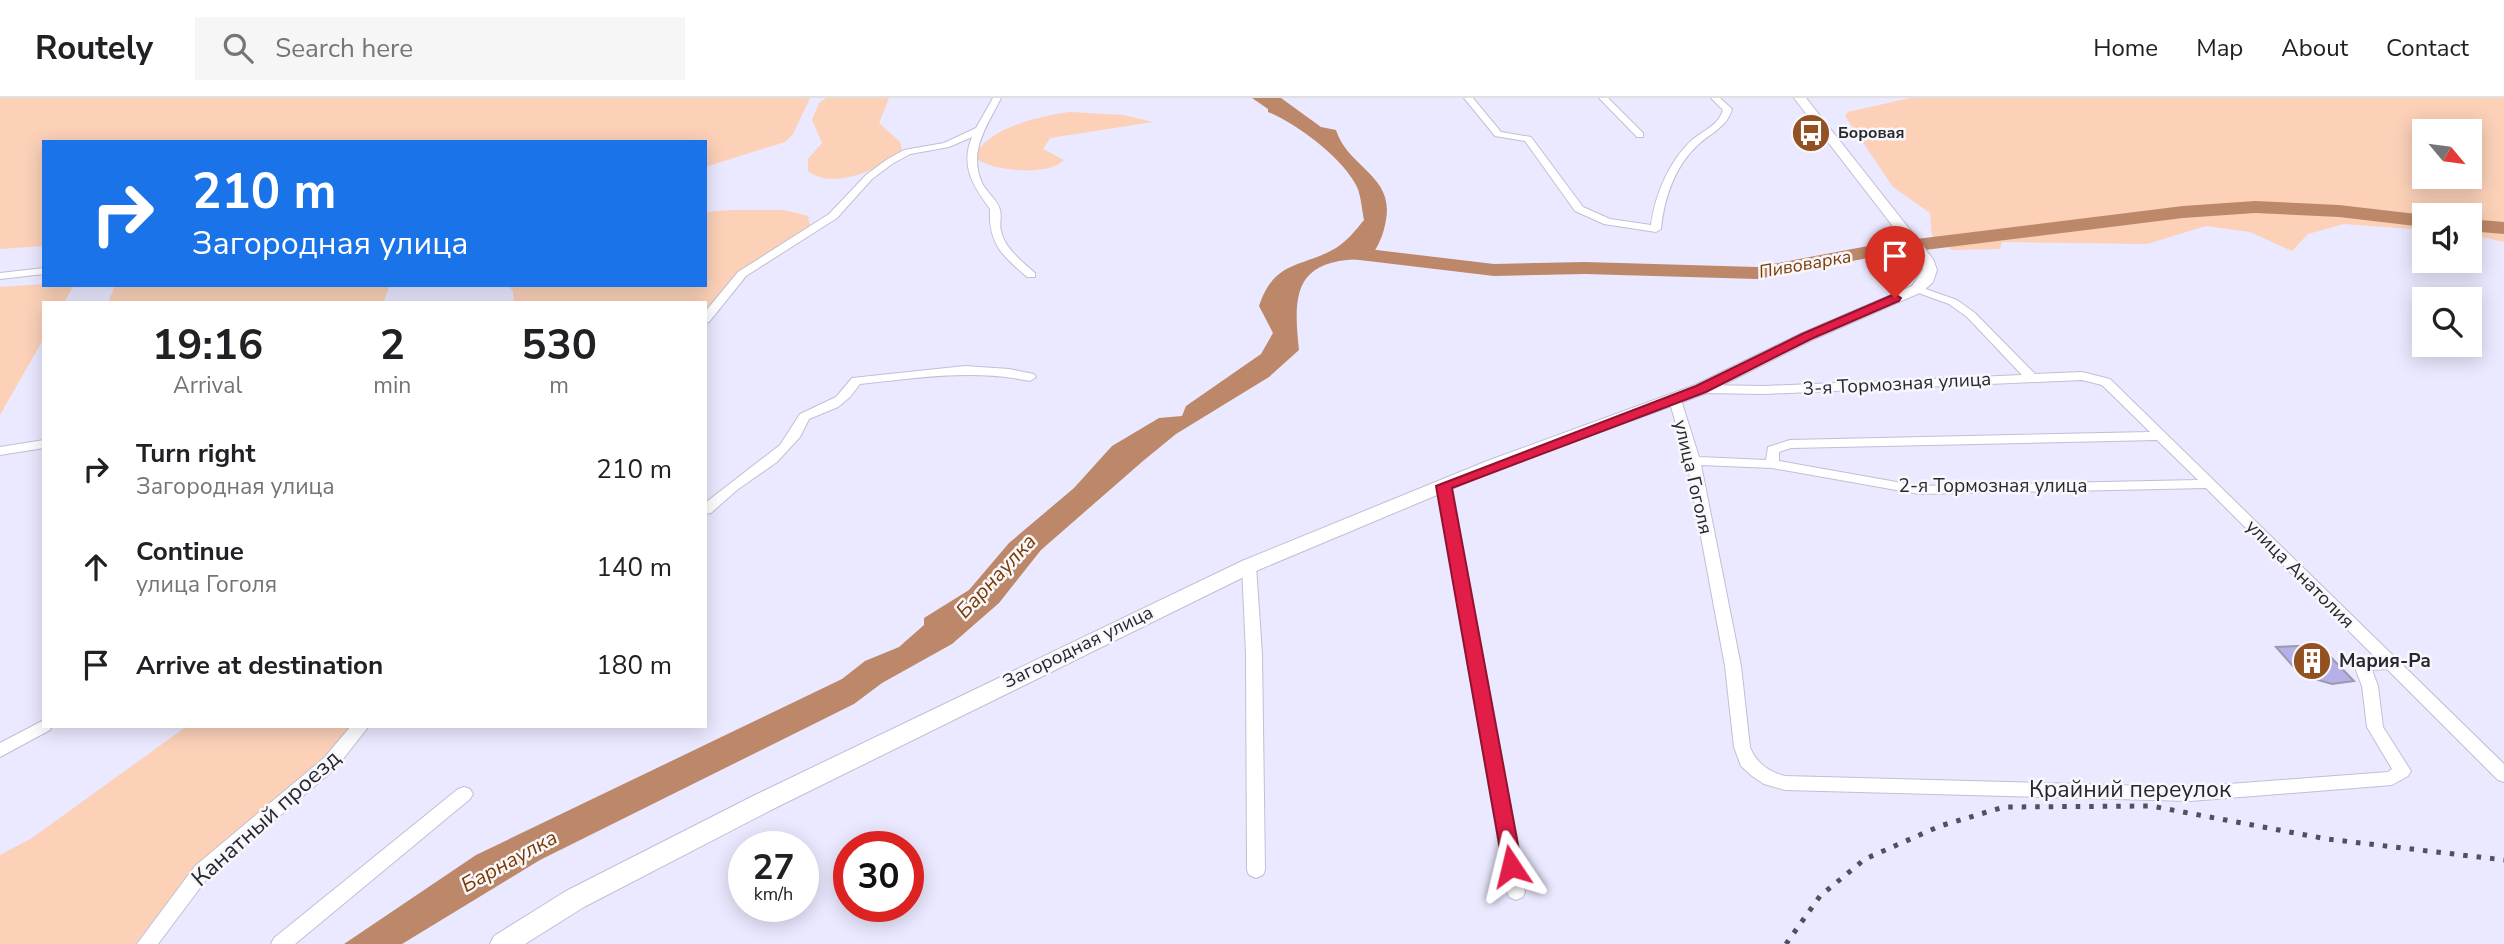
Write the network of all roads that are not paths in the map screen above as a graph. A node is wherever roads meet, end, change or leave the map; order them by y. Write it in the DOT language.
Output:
graph roads {
  1 [pos="997,98"];
  2 [pos="1468,98"];
  3 [pos="1603,98"];
  4 [pos="1714,98"];
  5 [pos="1800,98"];
  6 [pos="981,129"];
  7 [pos="1640,135"];
  8 [pos="1902,228"];
  9 [pos="1926,259"];
  10 [pos="42,271"];
  11 [pos="1031,275"];
  12 [pos="0,276"];
  13 [pos="1917,289"];
  14 [pos="707,318"];
  15 [pos="1030,377"];
  16 [pos="2092,377"];
  17 [pos="2032,378"];
  18 [pos="1701,389"];
  19 [pos="1675,400"];
  20 [pos="2161,436"];
  21 [pos="42,444"];
  22 [pos="0,452"];
  23 [pos="1694,461"];
  24 [pos="1772,464"];
  25 [pos="2211,484"];
  26 [pos="1444,486"];
  27 [pos="707,509"];
  28 [pos="1249,566"];
  29 [pos="2389,663"];
  30 [pos="42,727"];
  31 [pos="359,728"];
  32 [pos="0,751"];
  33 [pos="1758,771"];
  34 [pos="2504,775"];
  35 [pos="464,794"];
  36 [pos="1256,870"];
  37 [pos="1516,891"];
  38 [pos="147,944"];
  39 [pos="282,944"];
  40 [pos="503,944"];
  1 -- 6 [label="street"];
  2 -- 4 [label="street"];
  3 -- 7 [label="street"];
  5 -- 8 [label="main road"];
  6 -- 11 [label="street"];
  6 -- 14 [label="street"];
  8 -- 9 [label="main road"];
  9 -- 13 [label="main road"];
  10 -- 12 [label="street"];
  13 -- 17 [label="street"];
  13 -- 18 [label="main road, улица Гоголя"];
  15 -- 27 [label="street"];
  16 -- 17 [label="street, 3-я Тормозная улица"];
  16 -- 20 [label="street, улица Анатолия"];
  17 -- 18 [label="street, 3-я Тормозная улица"];
  18 -- 19 [label="main road, улица Гоголя"];
  19 -- 23 [label="street, улица Гоголя"];
  19 -- 26 [label="main road, Загородная улица"];
  20 -- 24 [label="street"];
  20 -- 25 [label="street, улица Анатолия"];
  21 -- 22 [label="street"];
  23 -- 24 [label="street, 2-я Тормозная улица"];
  23 -- 33 [label="street, улица Гоголя"];
  24 -- 25 [label="street, 2-я Тормозная улица"];
  25 -- 29 [label="street, улица Анатолия"];
  26 -- 28 [label="main road, Загородная улица"];
  26 -- 37 [label="street"];
  28 -- 36 [label="street"];
  28 -- 40 [label="main road, Загородная улица"];
  29 -- 33 [label="street, Крайний переулок"];
  29 -- 34 [label="street, улица Анатолия"];
  30 -- 32 [label="street"];
  31 -- 38 [label="street, Канатный проезд"];
  35 -- 39 [label="street"];
}
